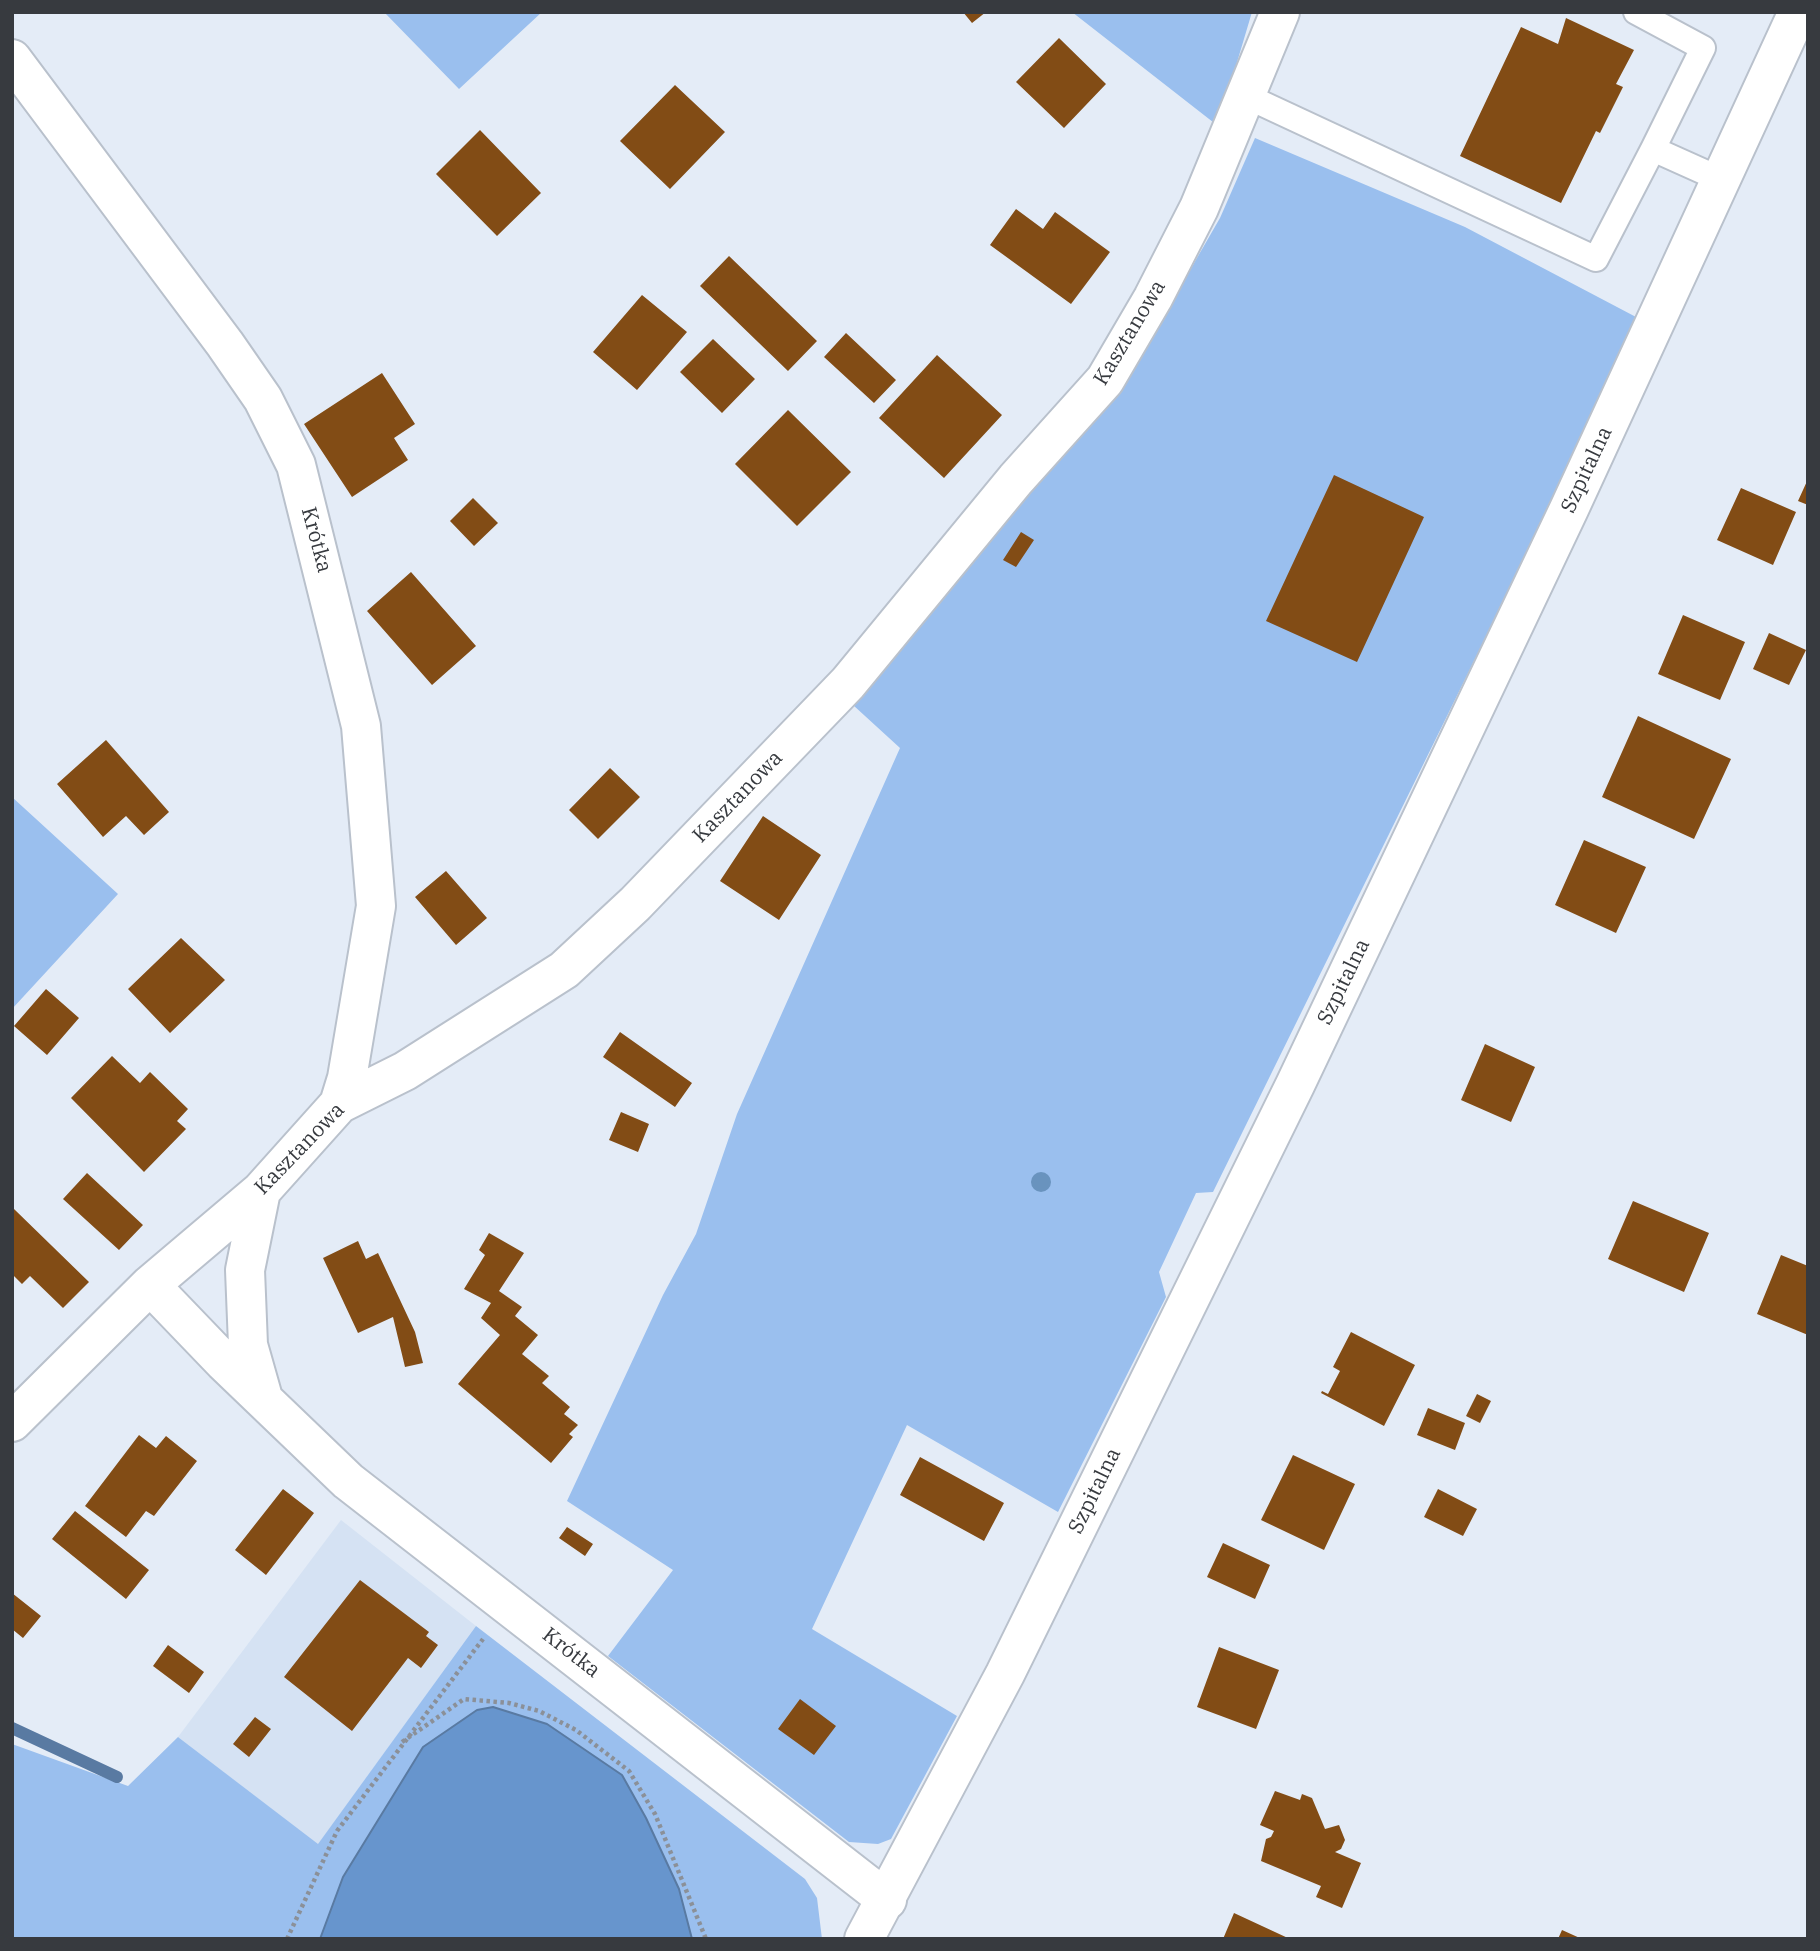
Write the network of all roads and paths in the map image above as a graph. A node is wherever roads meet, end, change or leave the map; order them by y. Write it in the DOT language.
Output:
graph roads {
  1 [pos="1280,12"];
  2 [pos="1636,12"];
  3 [pos="1798,12"];
  4 [pos="12,60"];
  5 [pos="1246,96"];
  6 [pos="1653,149"];
  7 [pos="1723,180"];
  8 [pos="339,1104"];
  9 [pos="261,1191"];
  10 [pos="194,1249"];
  11 [pos="150,1285"];
  12 [pos="247,1306"];
  13 [pos="263,1398"];
  14 [pos="12,1422"];
  15 [pos="509,1605"];
  16 [pos="402,1742"];
  17 [pos="887,1900"];
  18 [pos="288,1939"];
  19 [pos="706,1939"];
  20 [pos="864,1939"];
  1 -- 5 [label="street, Kasztanowa"];
  2 -- 6 [label="lane"];
  3 -- 7 [label="street, Szpitalna"];
  4 -- 8 [label="street, Krótka"];
  5 -- 6 [label="lane"];
  5 -- 8 [label="street, Kasztanowa"];
  6 -- 7 [label="lane"];
  7 -- 17 [label="street, Szpitalna"];
  8 -- 9 [label="street, Kasztanowa"];
  9 -- 10 [label="street, Kasztanowa"];
  9 -- 12 [label="street, Krótka"];
  10 -- 11 [label="street, Kasztanowa"];
  10 -- 12 [label="street"];
  11 -- 13 [label="street, Krótka"];
  11 -- 14 [label="street, Kasztanowa"];
  12 -- 13 [label="street, Krótka"];
  13 -- 15 [label="street, Krótka"];
  15 -- 16 [label="path"];
  15 -- 17 [label="street, Krótka"];
  16 -- 18 [label="path"];
  16 -- 19 [label="path"];
  17 -- 20 [label="street, Szpitalna"];
}
